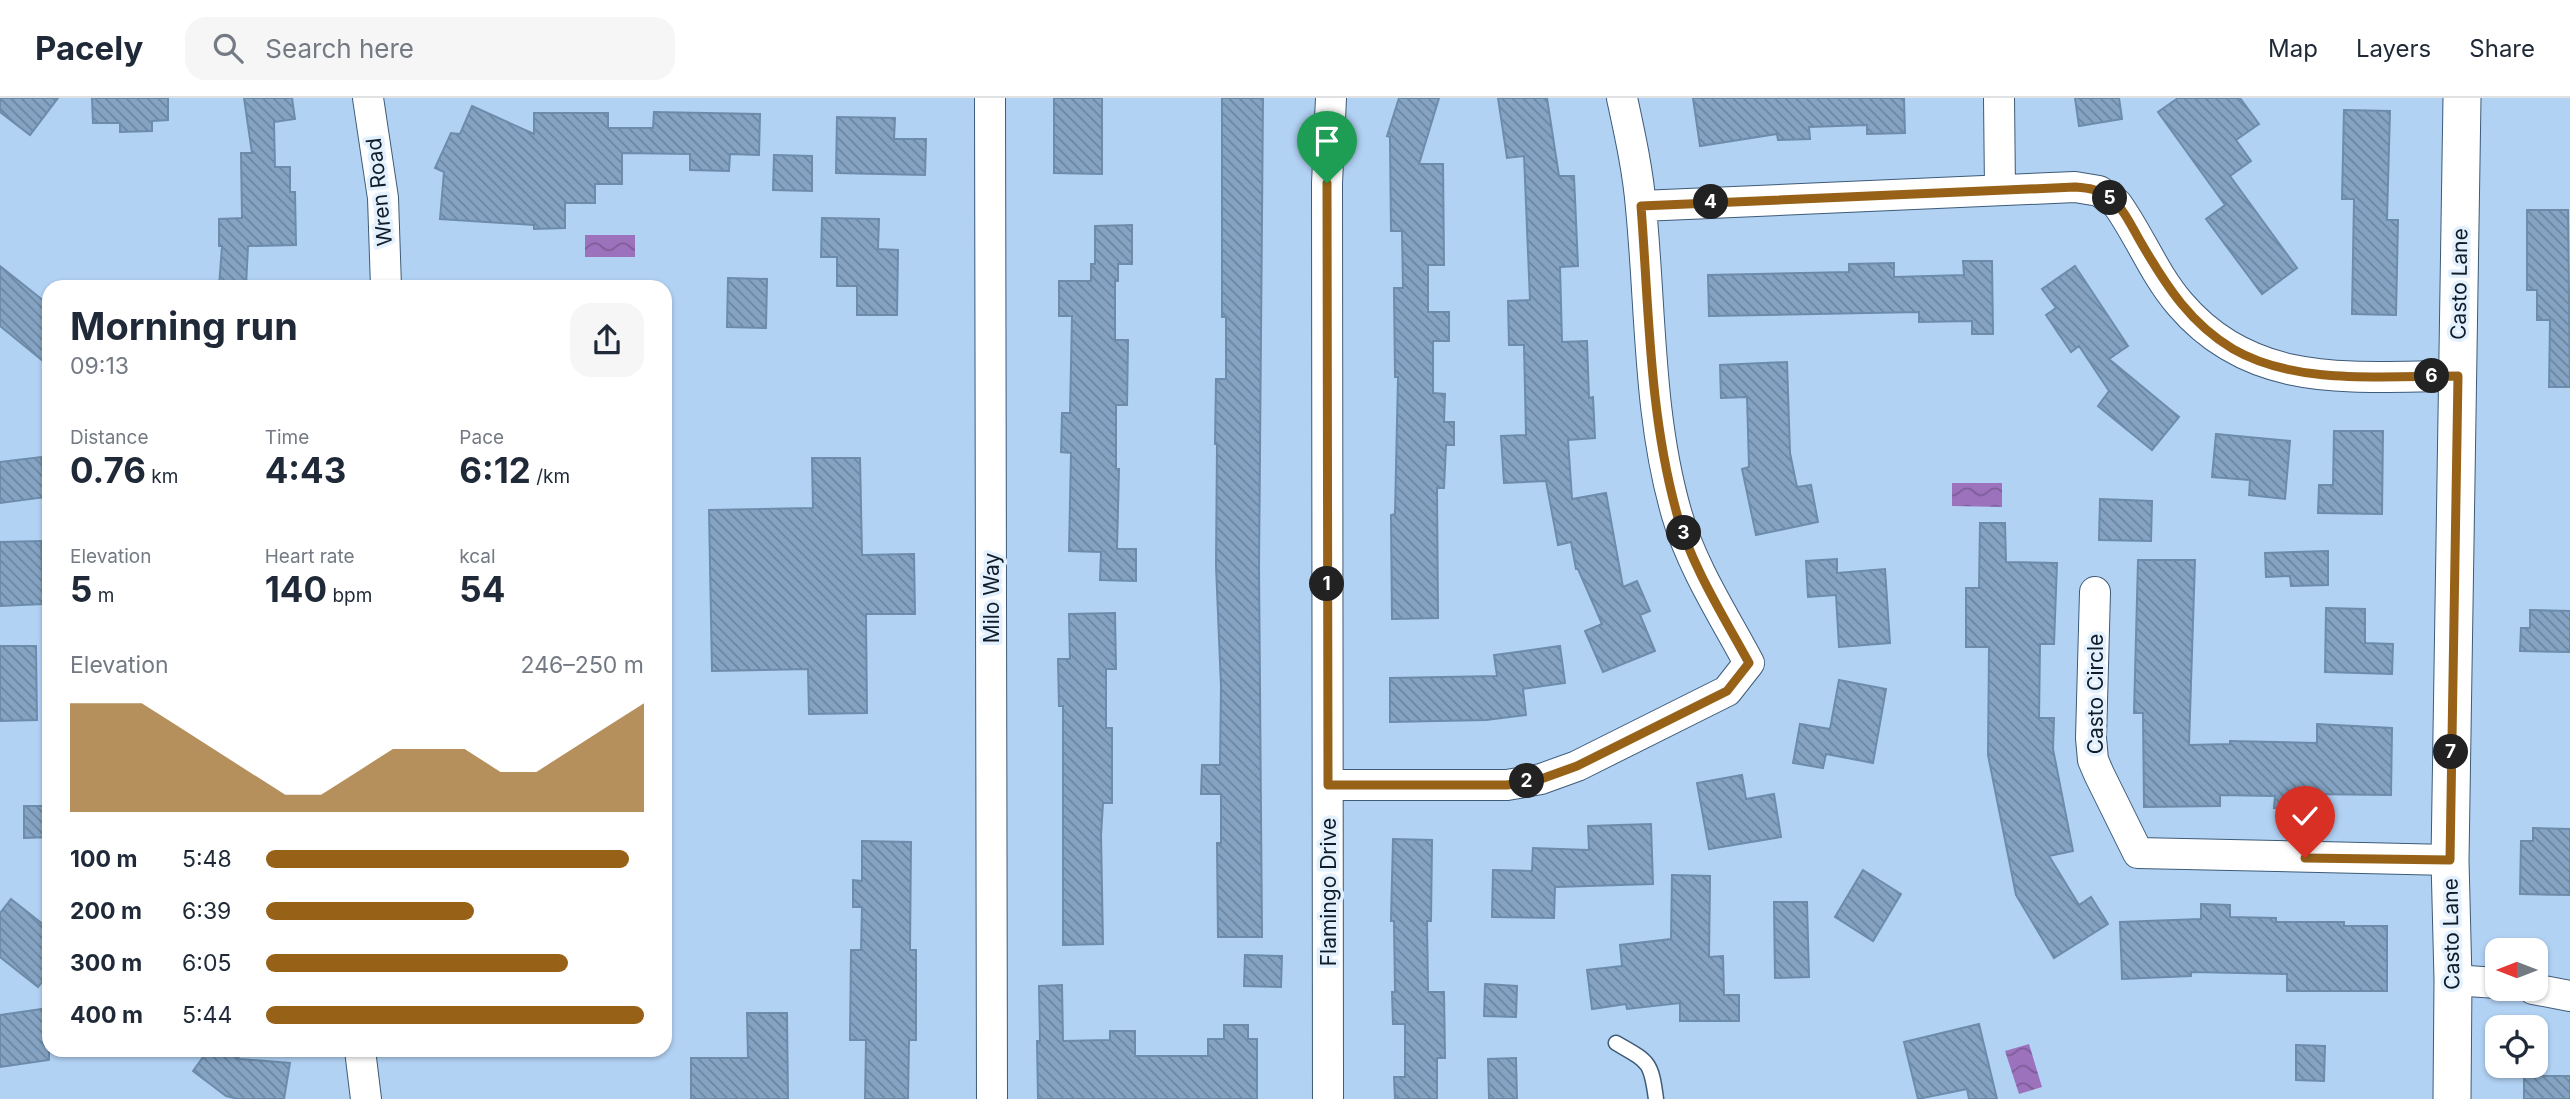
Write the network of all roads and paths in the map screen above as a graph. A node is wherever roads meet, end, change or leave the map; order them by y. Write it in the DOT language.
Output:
graph roads {
  1 [pos="368,98"];
  2 [pos="989,98"];
  3 [pos="1331,98"];
  4 [pos="1622,98"];
  5 [pos="1999,98"];
  6 [pos="2462,98"];
  7 [pos="2000,189"];
  8 [pos="1641,206"];
  9 [pos="386,280"];
  10 [pos="2458,376"];
  11 [pos="2095,592"];
  12 [pos="1328,785"];
  13 [pos="2450,860"];
  14 [pos="2453,980"];
  15 [pos="2485,983"];
  16 [pos="2548,992"];
  17 [pos="2570,996"];
  18 [pos="1616,1042"];
  19 [pos="361,1057"];
  20 [pos="366,1099"];
  21 [pos="992,1099"];
  22 [pos="1328,1099"];
  23 [pos="1656,1099"];
  24 [pos="2452,1099"];
  1 -- 9 [label="street, Wren Road"];
  2 -- 21 [label="street, Milo Way"];
  3 -- 12 [label="street, Flamingo Drive"];
  4 -- 8 [label="street"];
  5 -- 7 [label="street"];
  6 -- 10 [label="street, Casto Lane"];
  7 -- 8 [label="street"];
  7 -- 10 [label="street"];
  8 -- 12 [label="street"];
  10 -- 13 [label="street, Casto Lane"];
  11 -- 13 [label="street, Casto Circle"];
  12 -- 22 [label="street, Flamingo Drive"];
  13 -- 14 [label="street, Casto Lane"];
  14 -- 15 [label="street"];
  14 -- 24 [label="street, Casto Lane"];
  16 -- 17 [label="street"];
  18 -- 23 [label="lane"];
  19 -- 20 [label="street"];
}
